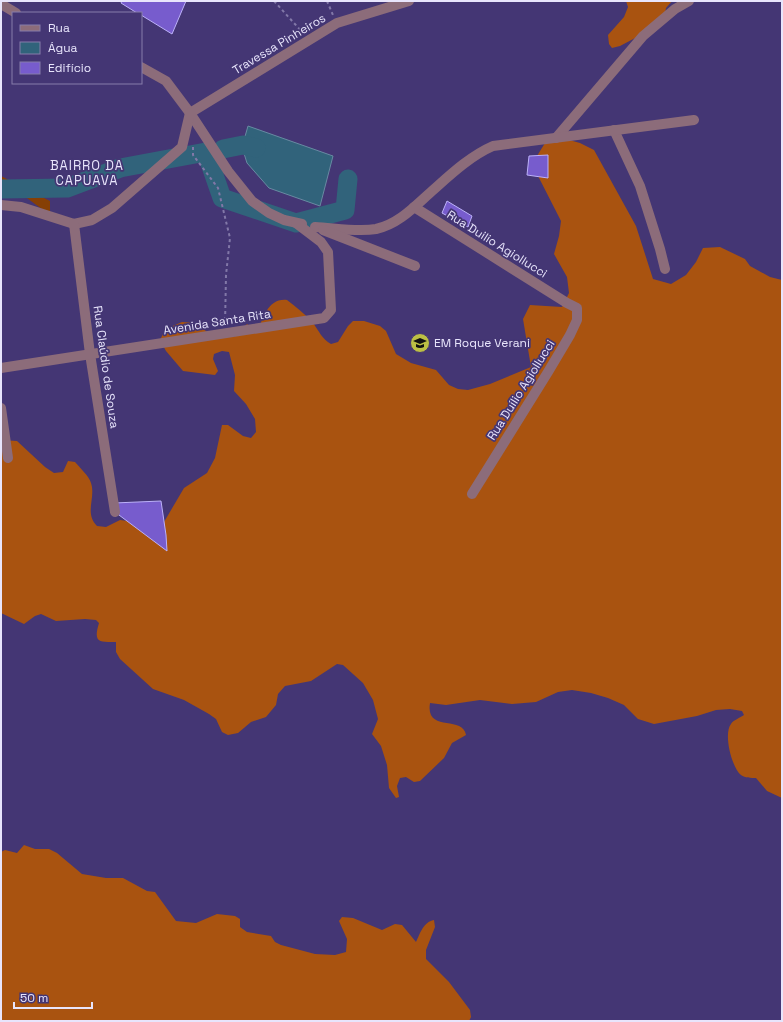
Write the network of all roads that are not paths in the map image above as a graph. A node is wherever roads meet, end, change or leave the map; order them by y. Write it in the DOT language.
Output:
graph roads {
  1 [pos="409,1"];
  2 [pos="689,1"];
  3 [pos="1,4"];
  4 [pos="14,12"];
  5 [pos="142,68"];
  6 [pos="190,113"];
  7 [pos="694,120"];
  8 [pos="614,130"];
  9 [pos="556,138"];
  10 [pos="1,204"];
  11 [pos="414,207"];
  12 [pos="296,222"];
  13 [pos="74,224"];
  14 [pos="315,227"];
  15 [pos="415,266"];
  16 [pos="665,269"];
  17 [pos="567,303"];
  18 [pos="90,354"];
  19 [pos="1,368"];
  20 [pos="1,408"];
  21 [pos="8,458"];
  22 [pos="472,494"];
  23 [pos="115,512"];
  1 -- 6 [label="street, Travessa Pinheiros"];
  2 -- 9 [label="street"];
  3 -- 4 [label="street"];
  5 -- 6 [label="street"];
  6 -- 12 [label="street"];
  6 -- 13 [label="street"];
  7 -- 8 [label="street"];
  8 -- 9 [label="street"];
  8 -- 16 [label="street"];
  9 -- 11 [label="street"];
  10 -- 13 [label="street"];
  11 -- 14 [label="street"];
  11 -- 17 [label="street, Rua Duilio Agiollucci"];
  12 -- 14 [label="street"];
  12 -- 18 [label="street, Avenida Santa Rita"];
  13 -- 18 [label="street, Rua Claúdio de Souza"];
  14 -- 15 [label="street"];
  17 -- 22 [label="street, Rua Duílio Agiollucci"];
  18 -- 19 [label="street, Avenida Santa Rita"];
  18 -- 23 [label="street, Rua Claúdio de Souza"];
  20 -- 21 [label="street"];
}
